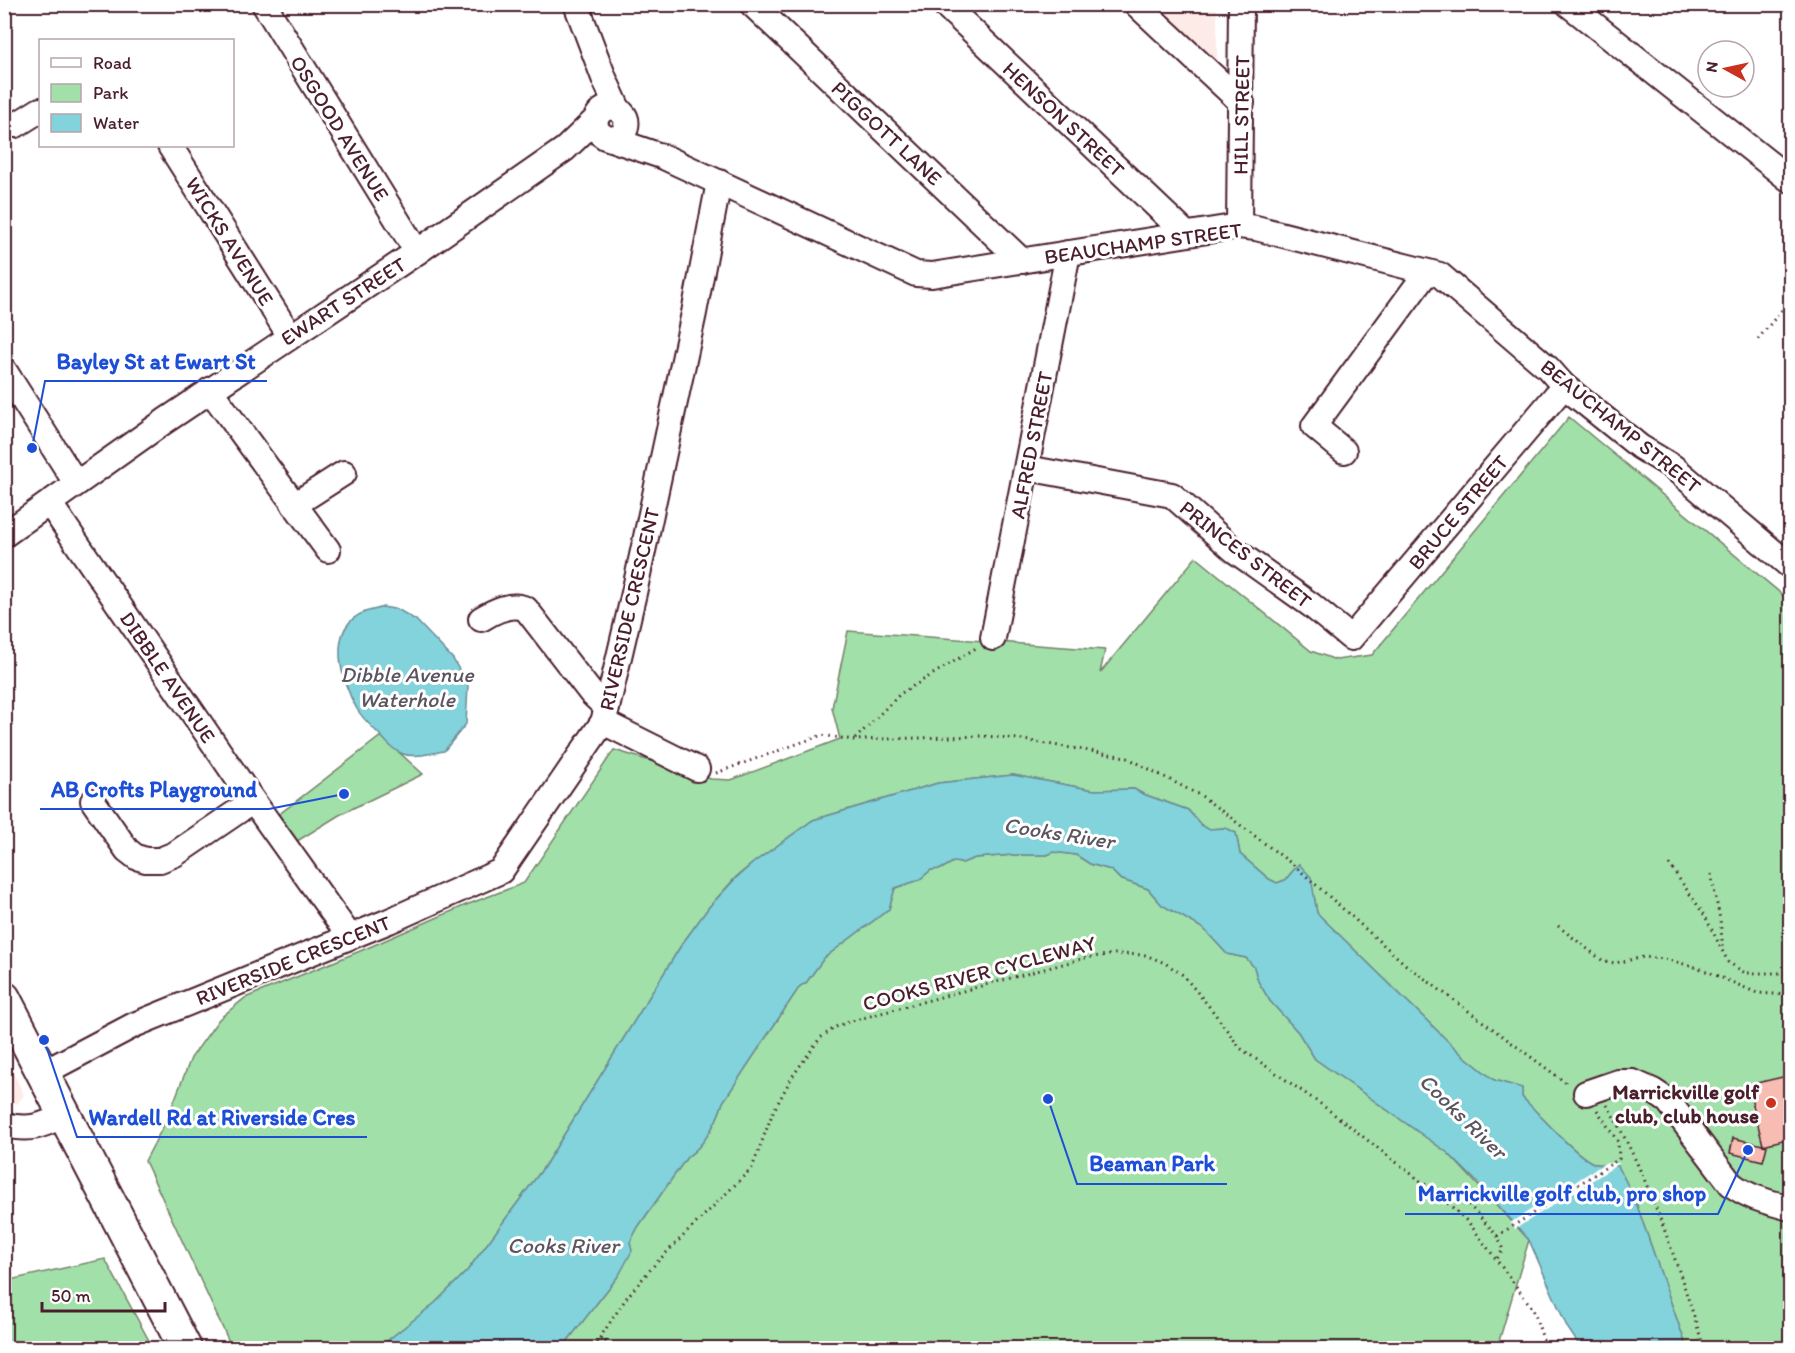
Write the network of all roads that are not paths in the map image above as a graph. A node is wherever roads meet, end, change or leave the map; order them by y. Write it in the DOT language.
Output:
graph roads {
  1 [pos="264,4"];
  2 [pos="576,4"];
  3 [pos="752,4"];
  4 [pos="944,4"];
  5 [pos="1136,4"];
  6 [pos="1241,4"];
  7 [pos="1568,4"];
  8 [pos="1242,103"];
  9 [pos="39,111"];
  10 [pos="609,123"];
  11 [pos="16,125"];
  12 [pos="172,147"];
  13 [pos="1791,180"];
  14 [pos="719,182"];
  15 [pos="1239,226"];
  16 [pos="1185,233"];
  17 [pos="417,252"];
  18 [pos="1068,253"];
  19 [pos="1022,261"];
  20 [pos="1427,272"];
  21 [pos="290,336"];
  22 [pos="4,370"];
  23 [pos="1564,386"];
  24 [pos="210,390"];
  25 [pos="1344,451"];
  26 [pos="1027,468"];
  27 [pos="344,473"];
  28 [pos="76,483"];
  29 [pos="50,504"];
  30 [pos="294,506"];
  31 [pos="4,535"];
  32 [pos="328,550"];
  33 [pos="1791,566"];
  34 [pos="481,619"];
  35 [pos="993,638"];
  36 [pos="1351,638"];
  37 [pos="605,715"];
  38 [pos="697,769"];
  39 [pos="93,801"];
  40 [pos="253,801"];
  41 [pos="350,937"];
  42 [pos="4,998"];
  43 [pos="43,1073"];
  44 [pos="1592,1091"];
  45 [pos="65,1114"];
  46 [pos="4,1125"];
  47 [pos="1791,1208"];
  48 [pos="185,1348"];
  1 -- 17 [label="street, OSGOOD AVENUE"];
  2 -- 10 [label="street, BEAUCHAMP STREET"];
  3 -- 19 [label="street, PIGGOTT LANE"];
  4 -- 16 [label="street, HENSON STREET"];
  5 -- 8 [label="street"];
  6 -- 8 [label="street, HILL STREET"];
  7 -- 13 [label="street"];
  8 -- 15 [label="street, HILL STREET"];
  9 -- 11 [label="street"];
  10 -- 14 [label="street, BEAUCHAMP STREET"];
  10 -- 17 [label="street, EWART STREET"];
  12 -- 21 [label="street, WICKS AVENUE"];
  14 -- 19 [label="street, BEAUCHAMP STREET"];
  14 -- 37 [label="street, RIVERSIDE CRESCENT"];
  15 -- 16 [label="street, BEAUCHAMP STREET"];
  15 -- 20 [label="street, BEAUCHAMP STREET"];
  16 -- 18 [label="street, BEAUCHAMP STREET"];
  17 -- 21 [label="street, EWART STREET"];
  18 -- 19 [label="street, BEAUCHAMP STREET"];
  18 -- 26 [label="street, ALFRED STREET"];
  20 -- 23 [label="street, BEAUCHAMP STREET"];
  20 -- 25 [label="street"];
  21 -- 24 [label="street, EWART STREET"];
  22 -- 28 [label="street"];
  23 -- 33 [label="street, BEAUCHAMP STREET"];
  23 -- 36 [label="street, BRUCE STREET"];
  24 -- 28 [label="street, EWART STREET"];
  24 -- 30 [label="street"];
  26 -- 35 [label="street, ALFRED STREET"];
  26 -- 36 [label="street, PRINCES STREET"];
  27 -- 30 [label="street"];
  28 -- 29 [label="street, EWART STREET"];
  29 -- 31 [label="street, EWART STREET"];
  29 -- 40 [label="street, DIBBLE AVENUE"];
  30 -- 32 [label="street"];
  34 -- 37 [label="street"];
  37 -- 38 [label="street"];
  37 -- 41 [label="street, RIVERSIDE CRESCENT"];
  39 -- 40 [label="street"];
  40 -- 41 [label="street, DIBBLE AVENUE"];
  41 -- 43 [label="street, RIVERSIDE CRESCENT"];
  42 -- 43 [label="main road"];
  43 -- 45 [label="main road"];
  44 -- 47 [label="street"];
  45 -- 46 [label="street"];
  45 -- 48 [label="main road"];
}
